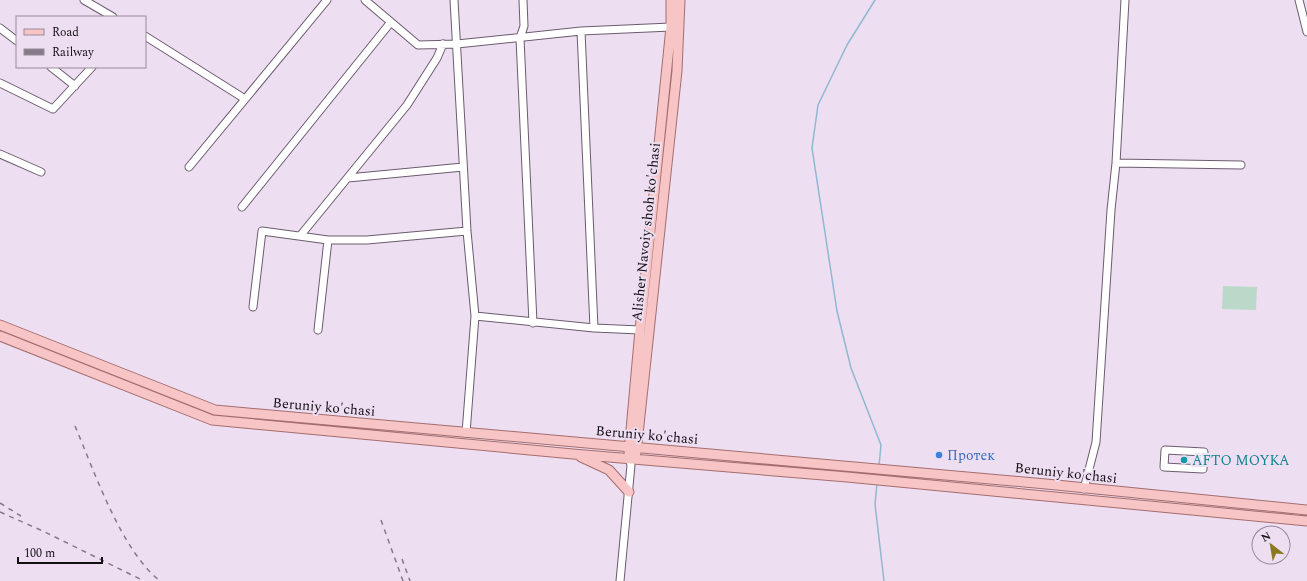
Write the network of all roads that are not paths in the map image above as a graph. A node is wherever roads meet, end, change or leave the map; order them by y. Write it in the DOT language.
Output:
graph roads {
  1 [pos="84,0"];
  2 [pos="327,0"];
  3 [pos="365,0"];
  4 [pos="454,0"];
  5 [pos="523,0"];
  6 [pos="671,0"];
  7 [pos="680,0"];
  8 [pos="1125,0"];
  9 [pos="1299,0"];
  10 [pos="111,16"];
  11 [pos="391,22"];
  12 [pos="671,26"];
  13 [pos="0,28"];
  14 [pos="581,31"];
  15 [pos="1307,32"];
  16 [pos="146,37"];
  17 [pos="520,38"];
  18 [pos="16,40"];
  19 [pos="443,44"];
  20 [pos="457,44"];
  21 [pos="52,68"];
  22 [pos="91,68"];
  23 [pos="0,84"];
  24 [pos="75,86"];
  25 [pos="245,99"];
  26 [pos="0,154"];
  27 [pos="1116,162"];
  28 [pos="1241,164"];
  29 [pos="189,167"];
  30 [pos="463,167"];
  31 [pos="41,172"];
  32 [pos="348,178"];
  33 [pos="242,207"];
  34 [pos="467,231"];
  35 [pos="300,236"];
  36 [pos="328,240"];
  37 [pos="253,307"];
  38 [pos="475,316"];
  39 [pos="533,323"];
  40 [pos="0,324"];
  41 [pos="594,328"];
  42 [pos="318,330"];
  43 [pos="640,330"];
  44 [pos="0,336"];
  45 [pos="48,343"];
  46 [pos="45,353"];
  47 [pos="466,433"];
  48 [pos="633,448"];
  49 [pos="1165,450"];
  50 [pos="573,454"];
  51 [pos="632,460"];
  52 [pos="961,477"];
  53 [pos="960,488"];
  54 [pos="1084,489"];
  55 [pos="629,492"];
  56 [pos="1217,502"];
  57 [pos="1307,510"];
  58 [pos="1216,512"];
  59 [pos="1307,521"];
  60 [pos="620,581"];
  1 -- 10 [label="street"];
  2 -- 25 [label="street"];
  3 -- 11 [label="street"];
  4 -- 20 [label="street"];
  5 -- 17 [label="street"];
  6 -- 12 [label="main road, Alisher Navoiy shoh ko'chasi"];
  7 -- 48 [label="main road, Alisher Navoiy shoh ko'chasi"];
  8 -- 27 [label="street"];
  9 -- 15 [label="street"];
  11 -- 19 [label="street"];
  11 -- 33 [label="street"];
  12 -- 14 [label="street"];
  12 -- 43 [label="main road, Alisher Navoiy shoh ko'chasi"];
  13 -- 18 [label="street"];
  14 -- 17 [label="street"];
  14 -- 41 [label="street"];
  16 -- 25 [label="street"];
  17 -- 20 [label="street"];
  17 -- 39 [label="street"];
  19 -- 20 [label="street"];
  19 -- 32 [label="street"];
  20 -- 30 [label="street"];
  21 -- 24 [label="street"];
  22 -- 24 [label="street"];
  23 -- 24 [label="street"];
  25 -- 29 [label="street"];
  26 -- 31 [label="street"];
  27 -- 28 [label="street"];
  27 -- 54 [label="street"];
  30 -- 32 [label="street"];
  30 -- 34 [label="street"];
  32 -- 35 [label="street"];
  34 -- 36 [label="street"];
  34 -- 38 [label="street"];
  35 -- 36 [label="street"];
  35 -- 37 [label="street"];
  36 -- 42 [label="street"];
  38 -- 39 [label="street"];
  38 -- 47 [label="street"];
  39 -- 41 [label="street"];
  40 -- 45 [label="main road, Beruniy ko'chasi"];
  41 -- 43 [label="street"];
  43 -- 48 [label="main road, Alisher Navoiy shoh ko'chasi"];
  44 -- 46 [label="main road, Beruniy ko'chasi"];
  45 -- 46 [label="main road"];
  45 -- 47 [label="main road, Beruniy ko'chasi"];
  46 -- 50 [label="main road, Beruniy ko'chasi"];
  47 -- 48 [label="main road, Beruniy ko'chasi"];
  48 -- 51 [label="main road, Alisher Navoiy shoh ko'chasi"];
  48 -- 52 [label="main road, Beruniy ko'chasi"];
  49 -- 49 [label="street"];
  50 -- 51 [label="main road, Beruniy ko'chasi"];
  50 -- 55 [label="main road"];
  51 -- 53 [label="main road, Beruniy ko'chasi"];
  51 -- 55 [label="street, Alisher Navoiy shoh ko'chasi"];
  52 -- 53 [label="main road"];
  52 -- 54 [label="main road, Beruniy ko'chasi"];
  53 -- 58 [label="main road, Beruniy ko'chasi"];
  54 -- 56 [label="main road, Beruniy ko'chasi"];
  55 -- 60 [label="street, Alisher Navoiy shoh ko'chasi"];
  56 -- 57 [label="main road, Beruniy ko'chasi"];
  56 -- 58 [label="main road"];
  58 -- 59 [label="main road, Beruniy ko'chasi"];
}
